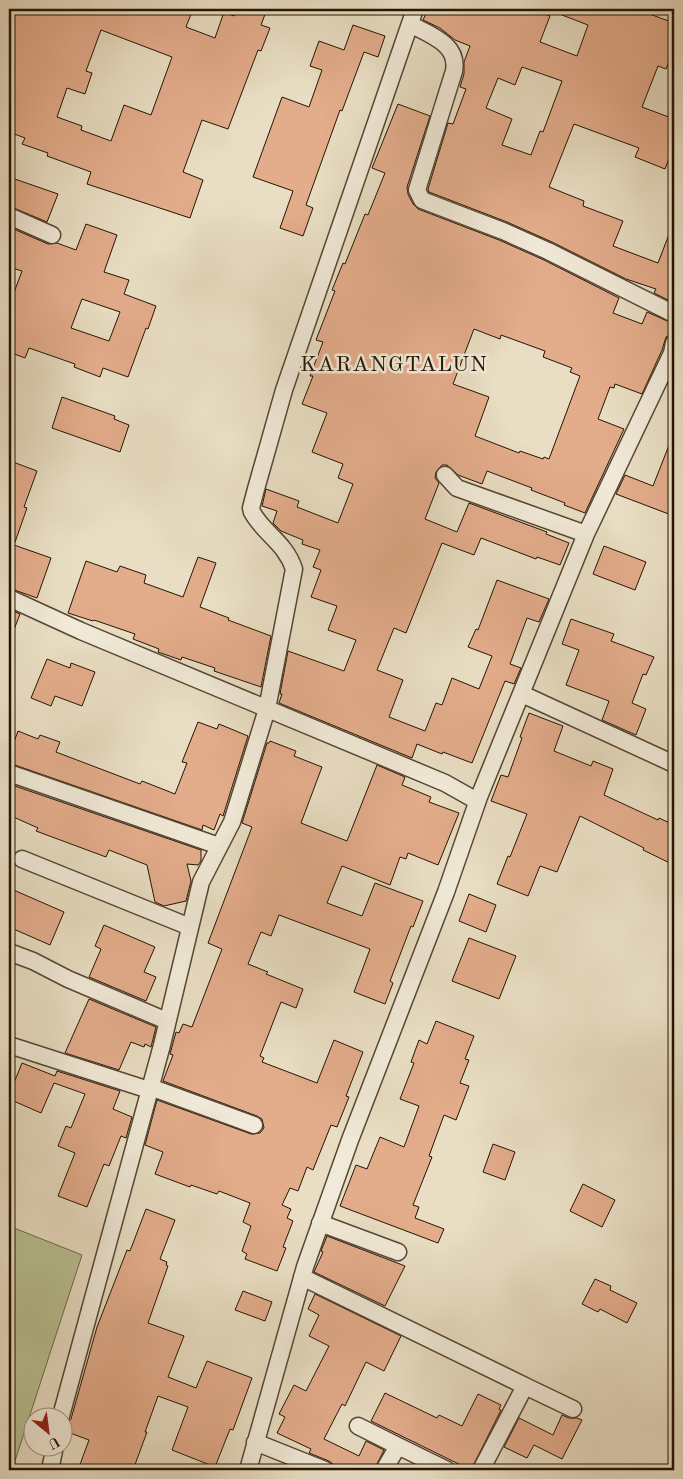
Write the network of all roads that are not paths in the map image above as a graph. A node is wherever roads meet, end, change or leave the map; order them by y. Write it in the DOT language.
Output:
graph roads {
  1 [pos="413,16"];
  2 [pos="9,216"];
  3 [pos="52,235"];
  4 [pos="674,314"];
  5 [pos="674,343"];
  6 [pos="445,475"];
  7 [pos="586,534"];
  8 [pos="9,598"];
  9 [pos="522,694"];
  10 [pos="268,709"];
  11 [pos="674,764"];
  12 [pos="9,773"];
  13 [pos="477,801"];
  14 [pos="219,846"];
  15 [pos="22,860"];
  16 [pos="190,926"];
  17 [pos="9,952"];
  18 [pos="167,1021"];
  19 [pos="9,1045"];
  20 [pos="149,1088"];
  21 [pos="254,1125"];
  22 [pos="320,1223"];
  23 [pos="398,1252"];
  24 [pos="302,1277"];
  25 [pos="525,1386"];
  26 [pos="64,1406"];
  27 [pos="573,1409"];
  28 [pos="358,1426"];
  29 [pos="256,1442"];
  30 [pos="398,1446"];
  31 [pos="53,1456"];
  32 [pos="50,1470"];
  33 [pos="248,1470"];
  34 [pos="325,1470"];
  35 [pos="384,1470"];
  36 [pos="447,1470"];
  37 [pos="481,1470"];
  1 -- 4 [label="street"];
  1 -- 10 [label="street"];
  2 -- 3 [label="street"];
  5 -- 7 [label="street"];
  6 -- 7 [label="street"];
  7 -- 9 [label="street"];
  8 -- 10 [label="street"];
  9 -- 11 [label="street"];
  9 -- 13 [label="street"];
  10 -- 13 [label="street"];
  10 -- 14 [label="street"];
  12 -- 14 [label="street"];
  13 -- 22 [label="street"];
  14 -- 16 [label="street"];
  15 -- 16 [label="street"];
  16 -- 18 [label="street"];
  17 -- 18 [label="street"];
  18 -- 20 [label="street"];
  19 -- 20 [label="street"];
  20 -- 21 [label="street"];
  20 -- 26 [label="street"];
  22 -- 23 [label="street"];
  22 -- 24 [label="street"];
  24 -- 25 [label="street"];
  24 -- 29 [label="street"];
  25 -- 27 [label="street"];
  25 -- 37 [label="street"];
  28 -- 30 [label="street"];
  29 -- 33 [label="street"];
  29 -- 34 [label="street"];
  30 -- 35 [label="street"];
  30 -- 36 [label="street"];
  31 -- 32 [label="street"];
}
